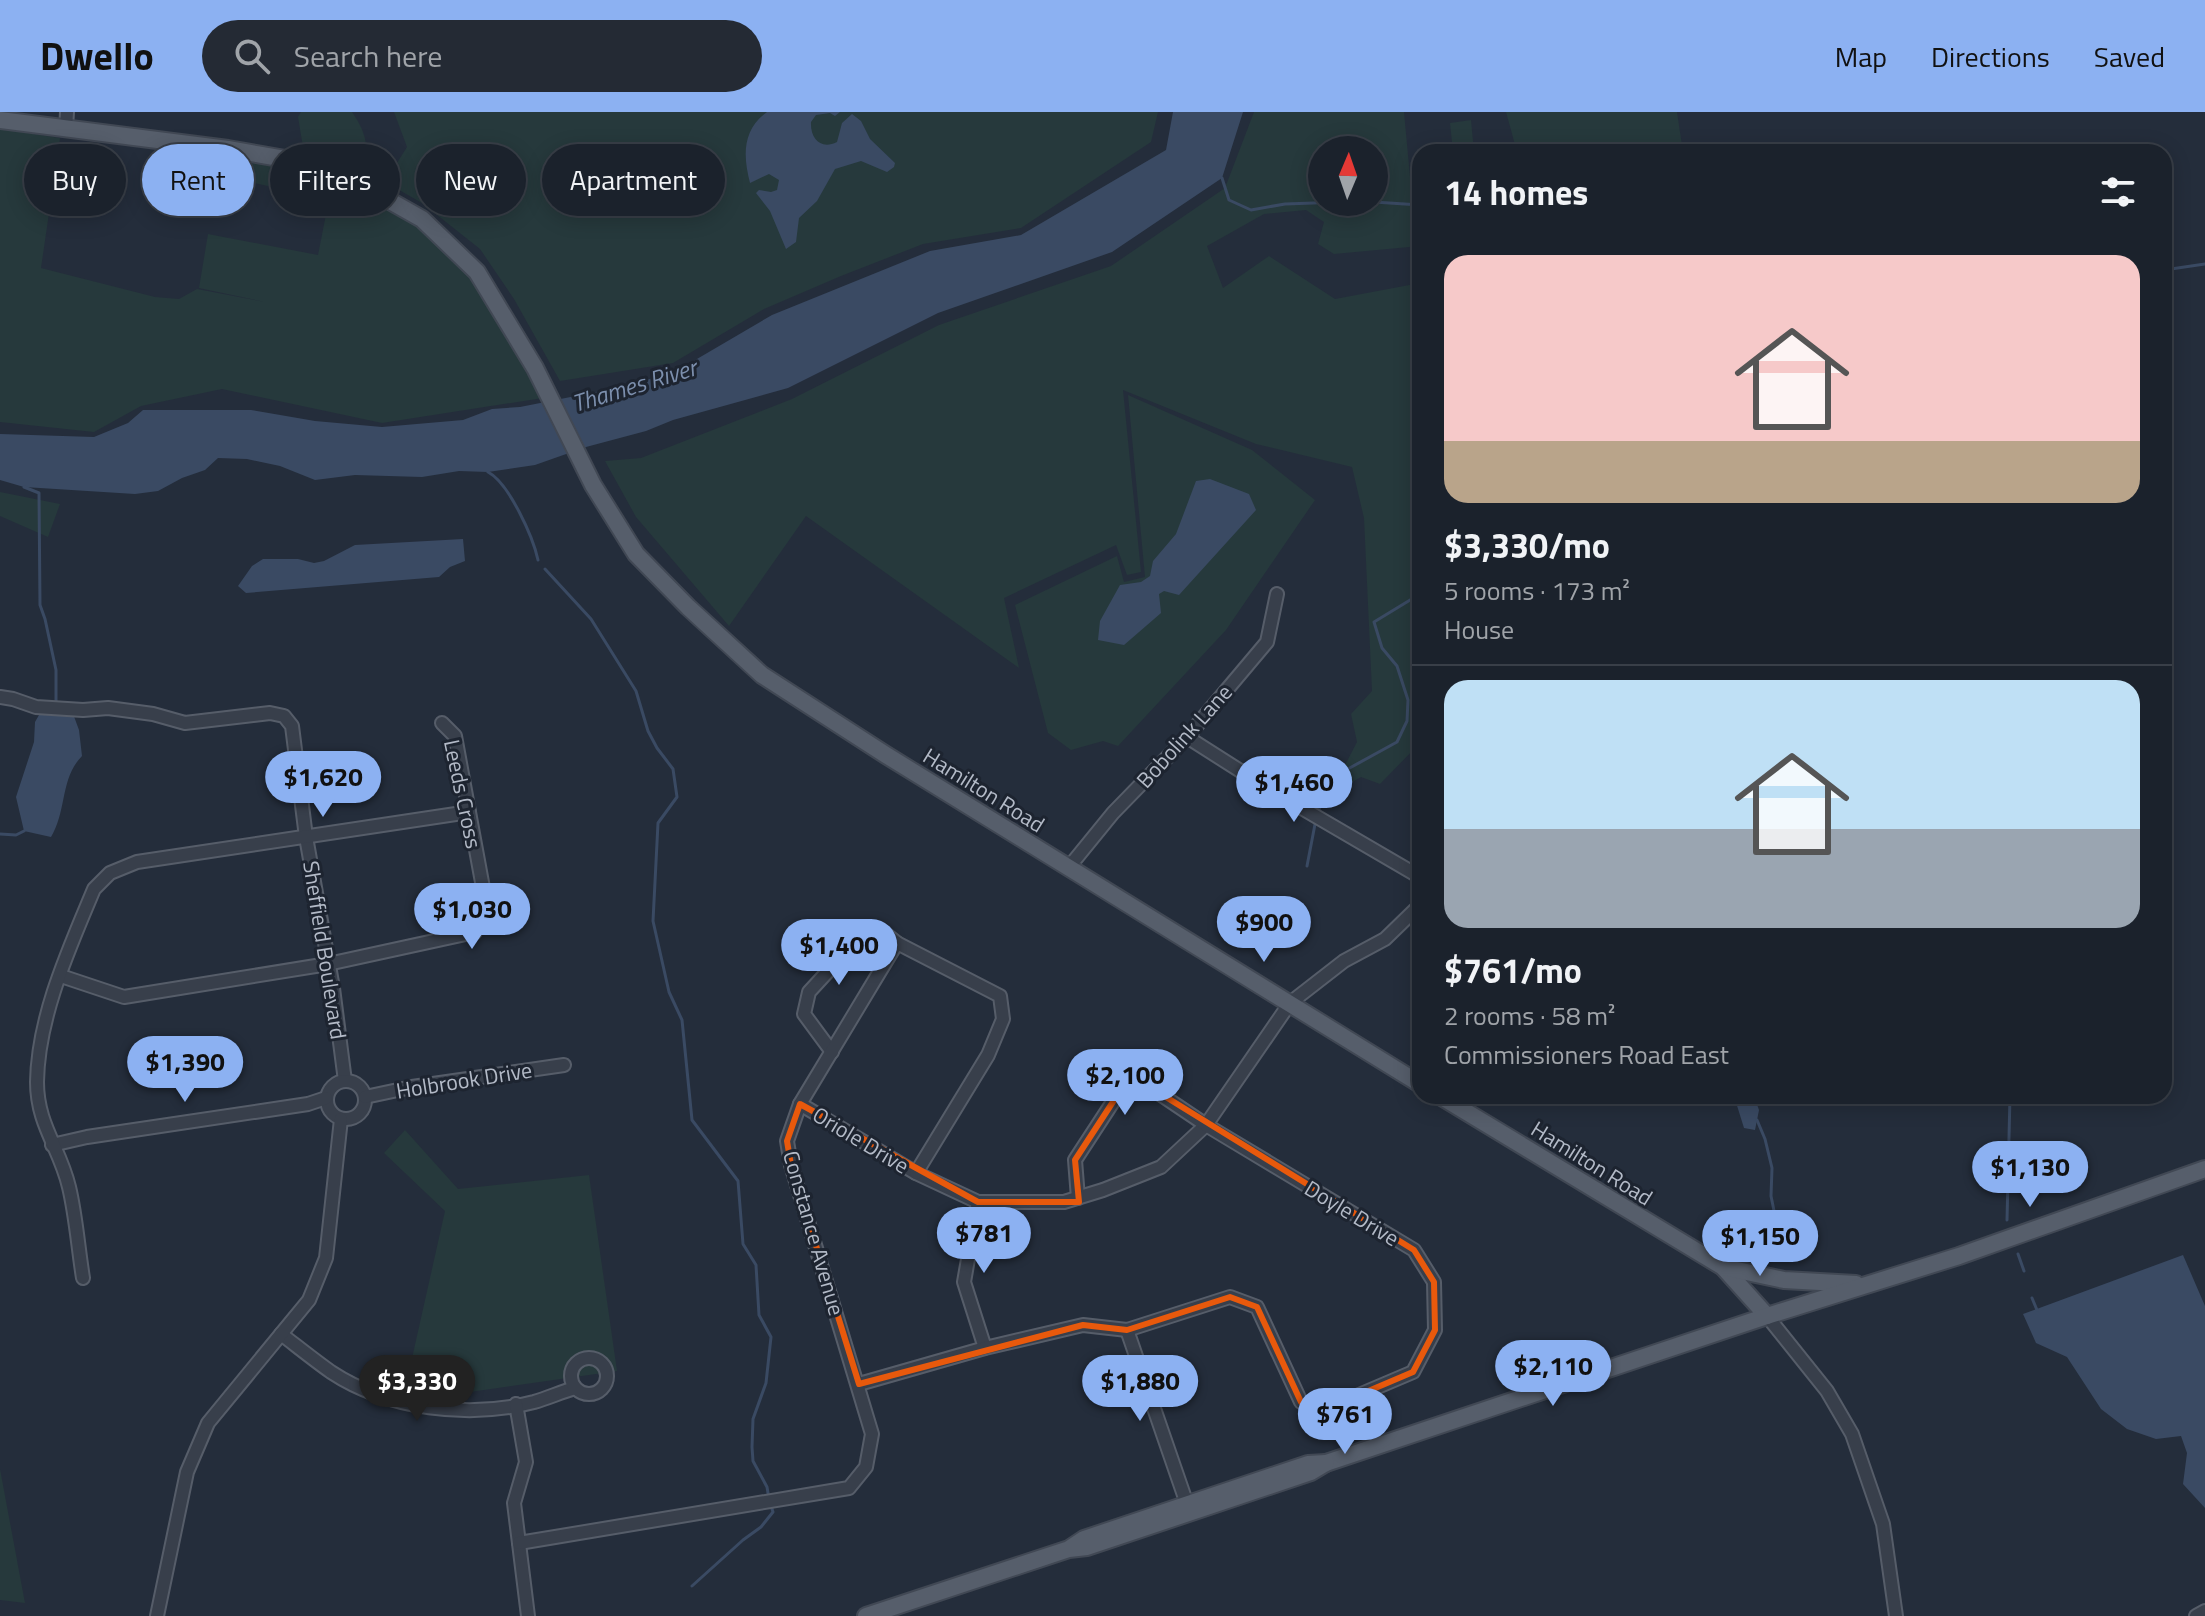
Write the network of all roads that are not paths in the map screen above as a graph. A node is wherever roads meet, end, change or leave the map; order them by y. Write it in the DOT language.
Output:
graph roads {
  1 [pos="0,120"];
  2 [pos="66,120"];
  3 [pos="1277,594"];
  4 [pos="0,697"];
  5 [pos="442,723"];
  6 [pos="1187,737"];
  7 [pos="469,812"];
  8 [pos="306,837"];
  9 [pos="1069,867"];
  10 [pos="1412,872"];
  11 [pos="1412,913"];
  12 [pos="897,943"];
  13 [pos="328,964"];
  14 [pos="61,976"];
  15 [pos="1290,1003"];
  16 [pos="832,1052"];
  17 [pos="564,1065"];
  18 [pos="1412,1079"];
  19 [pos="345,1081"];
  20 [pos="365,1097"];
  21 [pos="326,1098"];
  22 [pos="800,1104"];
  23 [pos="1453,1104"];
  24 [pos="341,1119"];
  25 [pos="1206,1125"];
  26 [pos="52,1145"];
  27 [pos="2205,1169"];
  28 [pos="916,1173"];
  29 [pos="1078,1198"];
  30 [pos="978,1202"];
  31 [pos="1723,1267"];
  32 [pos="83,1278"];
  33 [pos="1866,1284"];
  34 [pos="1767,1316"];
  35 [pos="1127,1330"];
  36 [pos="281,1334"];
  37 [pos="985,1348"];
  38 [pos="859,1384"];
  39 [pos="575,1388"];
  40 [pos="516,1404"];
  41 [pos="1326,1463"];
  42 [pos="1187,1504"];
  43 [pos="519,1543"];
  44 [pos="1069,1549"];
  45 [pos="2205,1611"];
  46 [pos="157,1616"];
  47 [pos="528,1616"];
  48 [pos="866,1616"];
  49 [pos="1896,1616"];
  50 [pos="2196,1616"];
  1 -- 2 [label="main road"];
  2 -- 9 [label="main road, Hamilton Road"];
  3 -- 6 [label="street, Bobolink Lane"];
  4 -- 8 [label="street, Sheffield Boulevard"];
  5 -- 7 [label="street, Leeds Cross"];
  6 -- 9 [label="street, Bobolink Lane"];
  6 -- 10 [label="street"];
  7 -- 8 [label="street"];
  7 -- 13 [label="street, Leeds Cross"];
  8 -- 13 [label="street, Sheffield Boulevard"];
  8 -- 14 [label="street"];
  9 -- 15 [label="main road, Hamilton Road"];
  11 -- 15 [label="street, Oriole Drive"];
  12 -- 16 [label="street, Constance Avenue"];
  12 -- 16 [label="street"];
  12 -- 28 [label="street"];
  13 -- 14 [label="street"];
  13 -- 19 [label="street, Sheffield Boulevard"];
  14 -- 26 [label="street"];
  15 -- 18 [label="main road, Hamilton Road"];
  15 -- 25 [label="street, Oriole Drive"];
  16 -- 22 [label="street, Constance Avenue"];
  17 -- 20 [label="street, Holbrook Drive"];
  19 -- 20 [label="street"];
  19 -- 21 [label="street"];
  20 -- 24 [label="street"];
  21 -- 24 [label="street"];
  21 -- 26 [label="street"];
  22 -- 28 [label="street, Oriole Drive"];
  22 -- 38 [label="street, Constance Avenue"];
  23 -- 31 [label="main road, Hamilton Road"];
  24 -- 36 [label="street"];
  25 -- 29 [label="street, Oriole Drive"];
  25 -- 29 [label="street, Doyle Drive"];
  25 -- 35 [label="street, Doyle Drive"];
  26 -- 32 [label="street"];
  27 -- 33 [label="main road"];
  28 -- 30 [label="street, Oriole Drive"];
  29 -- 30 [label="street, Oriole Drive"];
  30 -- 37 [label="street"];
  31 -- 33 [label="main road"];
  31 -- 34 [label="main road, Hamilton Road"];
  33 -- 34 [label="main road"];
  34 -- 41 [label="main road"];
  34 -- 49 [label="street"];
  35 -- 37 [label="street, Doyle Drive"];
  35 -- 42 [label="street"];
  36 -- 40 [label="street"];
  36 -- 46 [label="street"];
  37 -- 38 [label="street, Doyle Drive"];
  38 -- 43 [label="street, Constance Avenue"];
  39 -- 40 [label="street"];
  40 -- 43 [label="street"];
  41 -- 42 [label="main road"];
  41 -- 44 [label="main road"];
  42 -- 44 [label="main road"];
  43 -- 47 [label="street"];
  44 -- 48 [label="main road"];
  45 -- 50 [label="street"];
}
